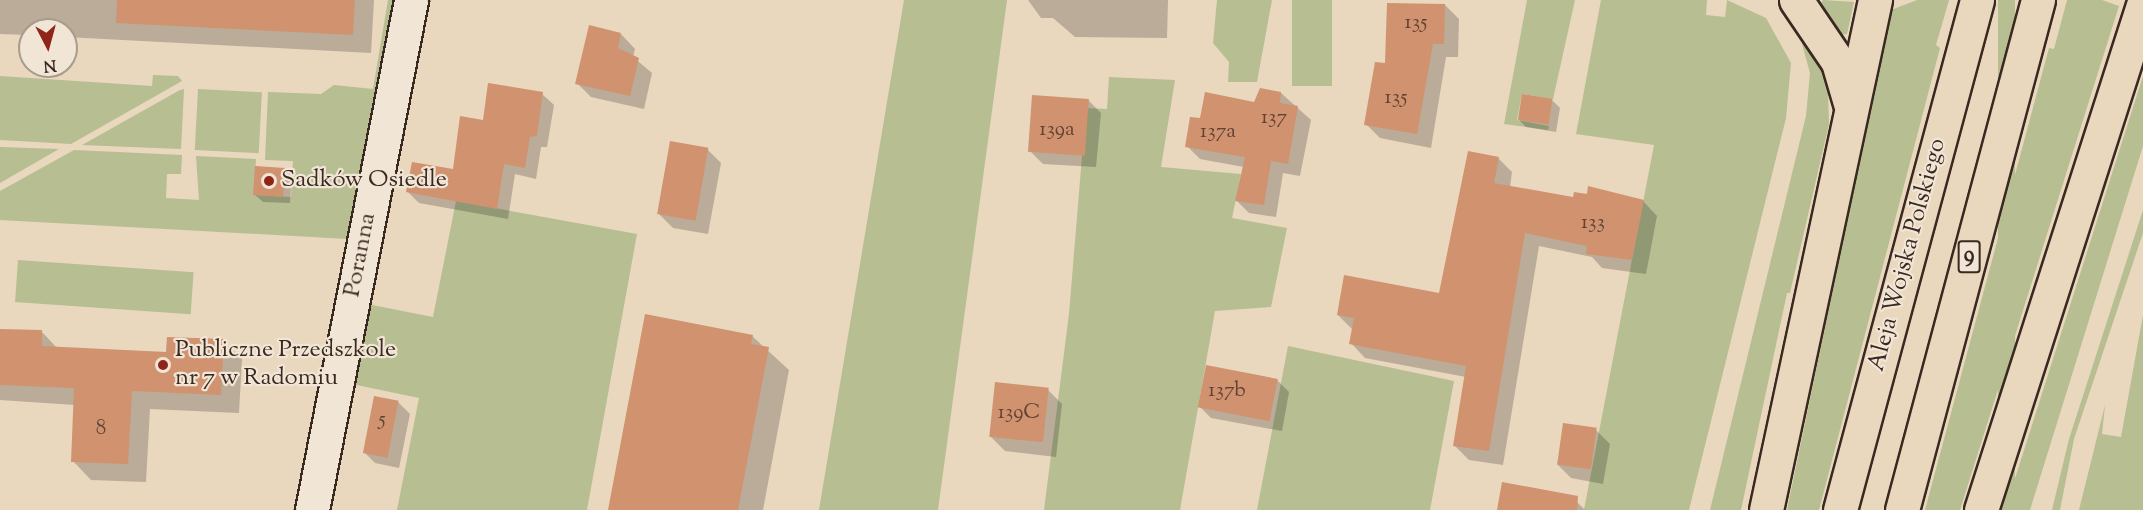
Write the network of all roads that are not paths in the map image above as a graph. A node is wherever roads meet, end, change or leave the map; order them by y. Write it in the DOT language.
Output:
graph roads {
  1 [pos="411,0"];
  2 [pos="1796,0"];
  3 [pos="1875,0"];
  4 [pos="1977,0"];
  5 [pos="2038,0"];
  6 [pos="2143,5"];
  7 [pos="1851,105"];
  8 [pos="312,510"];
  9 [pos="1766,510"];
  10 [pos="1840,510"];
  11 [pos="1902,510"];
  12 [pos="1981,510"];
  1 -- 8 [label="street, Poranna"];
  2 -- 7 [label="main road"];
  3 -- 7 [label="main road"];
  4 -- 10 [label="main road, Aleja Wojska Polskiego"];
  5 -- 11 [label="main road, 9"];
  6 -- 12 [label="main road"];
  7 -- 9 [label="main road"];
}
